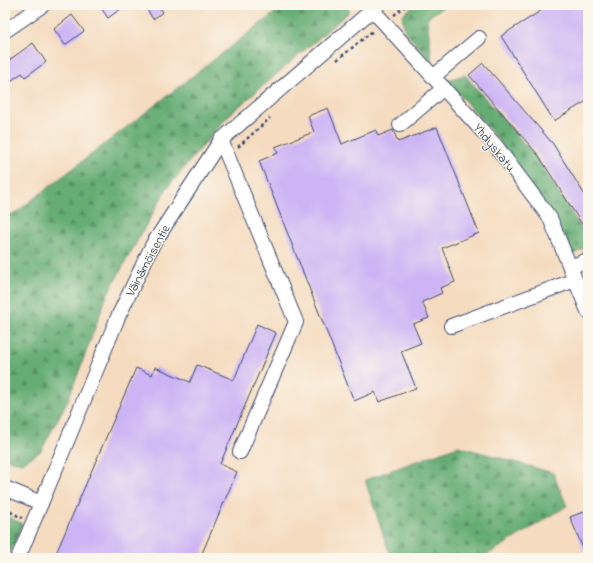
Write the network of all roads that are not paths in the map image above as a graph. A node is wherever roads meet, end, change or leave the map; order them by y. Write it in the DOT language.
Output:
graph roads {
  1 [pos="43,5"];
  2 [pos="373,7"];
  3 [pos="5,31"];
  4 [pos="479,38"];
  5 [pos="433,77"];
  6 [pos="444,88"];
  7 [pos="400,125"];
  8 [pos="221,140"];
  9 [pos="588,260"];
  10 [pos="573,273"];
  11 [pos="588,311"];
  12 [pos="451,326"];
  13 [pos="240,452"];
  14 [pos="5,488"];
  15 [pos="41,502"];
  16 [pos="18,558"];
  1 -- 3 [label="street"];
  2 -- 5 [label="street, Yhdyskatu"];
  2 -- 8 [label="street, Väinämöisentie"];
  4 -- 5 [label="street"];
  5 -- 6 [label="street, Yhdyskatu"];
  6 -- 7 [label="street"];
  6 -- 10 [label="street, Yhdyskatu"];
  8 -- 13 [label="street"];
  8 -- 15 [label="street, Väinämöisentie"];
  9 -- 10 [label="street"];
  10 -- 11 [label="street, Yhdyskatu"];
  10 -- 12 [label="street"];
  14 -- 15 [label="street"];
  15 -- 16 [label="street, Väinämöisentie"];
}
